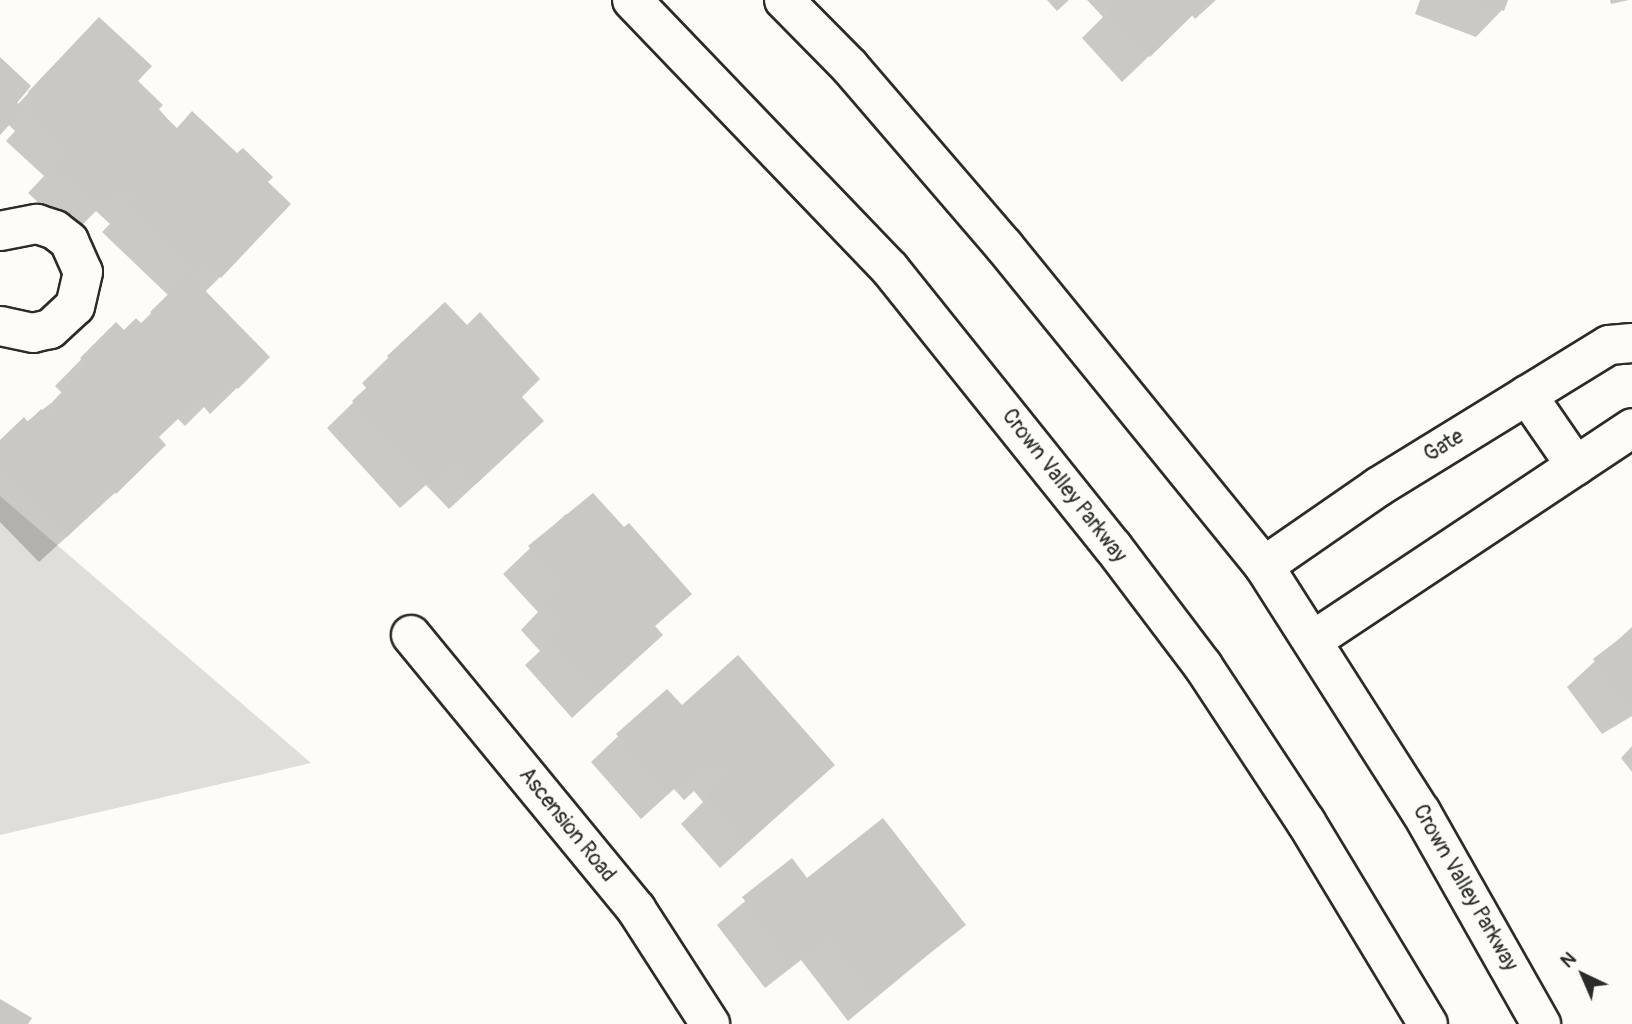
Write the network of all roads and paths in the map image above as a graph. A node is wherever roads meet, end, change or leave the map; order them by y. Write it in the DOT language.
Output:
graph roads {
  1 [pos="632,0"];
  2 [pos="784,0"];
  3 [pos="0,231"];
  4 [pos="0,326"];
  5 [pos="1632,343"];
  6 [pos="1527,395"];
  7 [pos="1632,428"];
  8 [pos="1576,466"];
  9 [pos="1264,566"];
  10 [pos="411,635"];
  11 [pos="1315,639"];
  12 [pos="710,1024"];
  13 [pos="1429,1024"];
  14 [pos="1541,1024"];
  1 -- 13 [label="main road, Crown Valley Parkway"];
  2 -- 9 [label="main road, Crown Valley Parkway"];
  3 -- 4 [label="main road"];
  5 -- 6 [label="main road, Gate"];
  6 -- 8 [label="main road"];
  6 -- 9 [label="main road, Gate"];
  7 -- 8 [label="main road"];
  8 -- 11 [label="main road"];
  9 -- 11 [label="main road, Crown Valley Parkway"];
  10 -- 12 [label="main road, Ascension Road"];
  11 -- 14 [label="main road, Crown Valley Parkway"];
}
